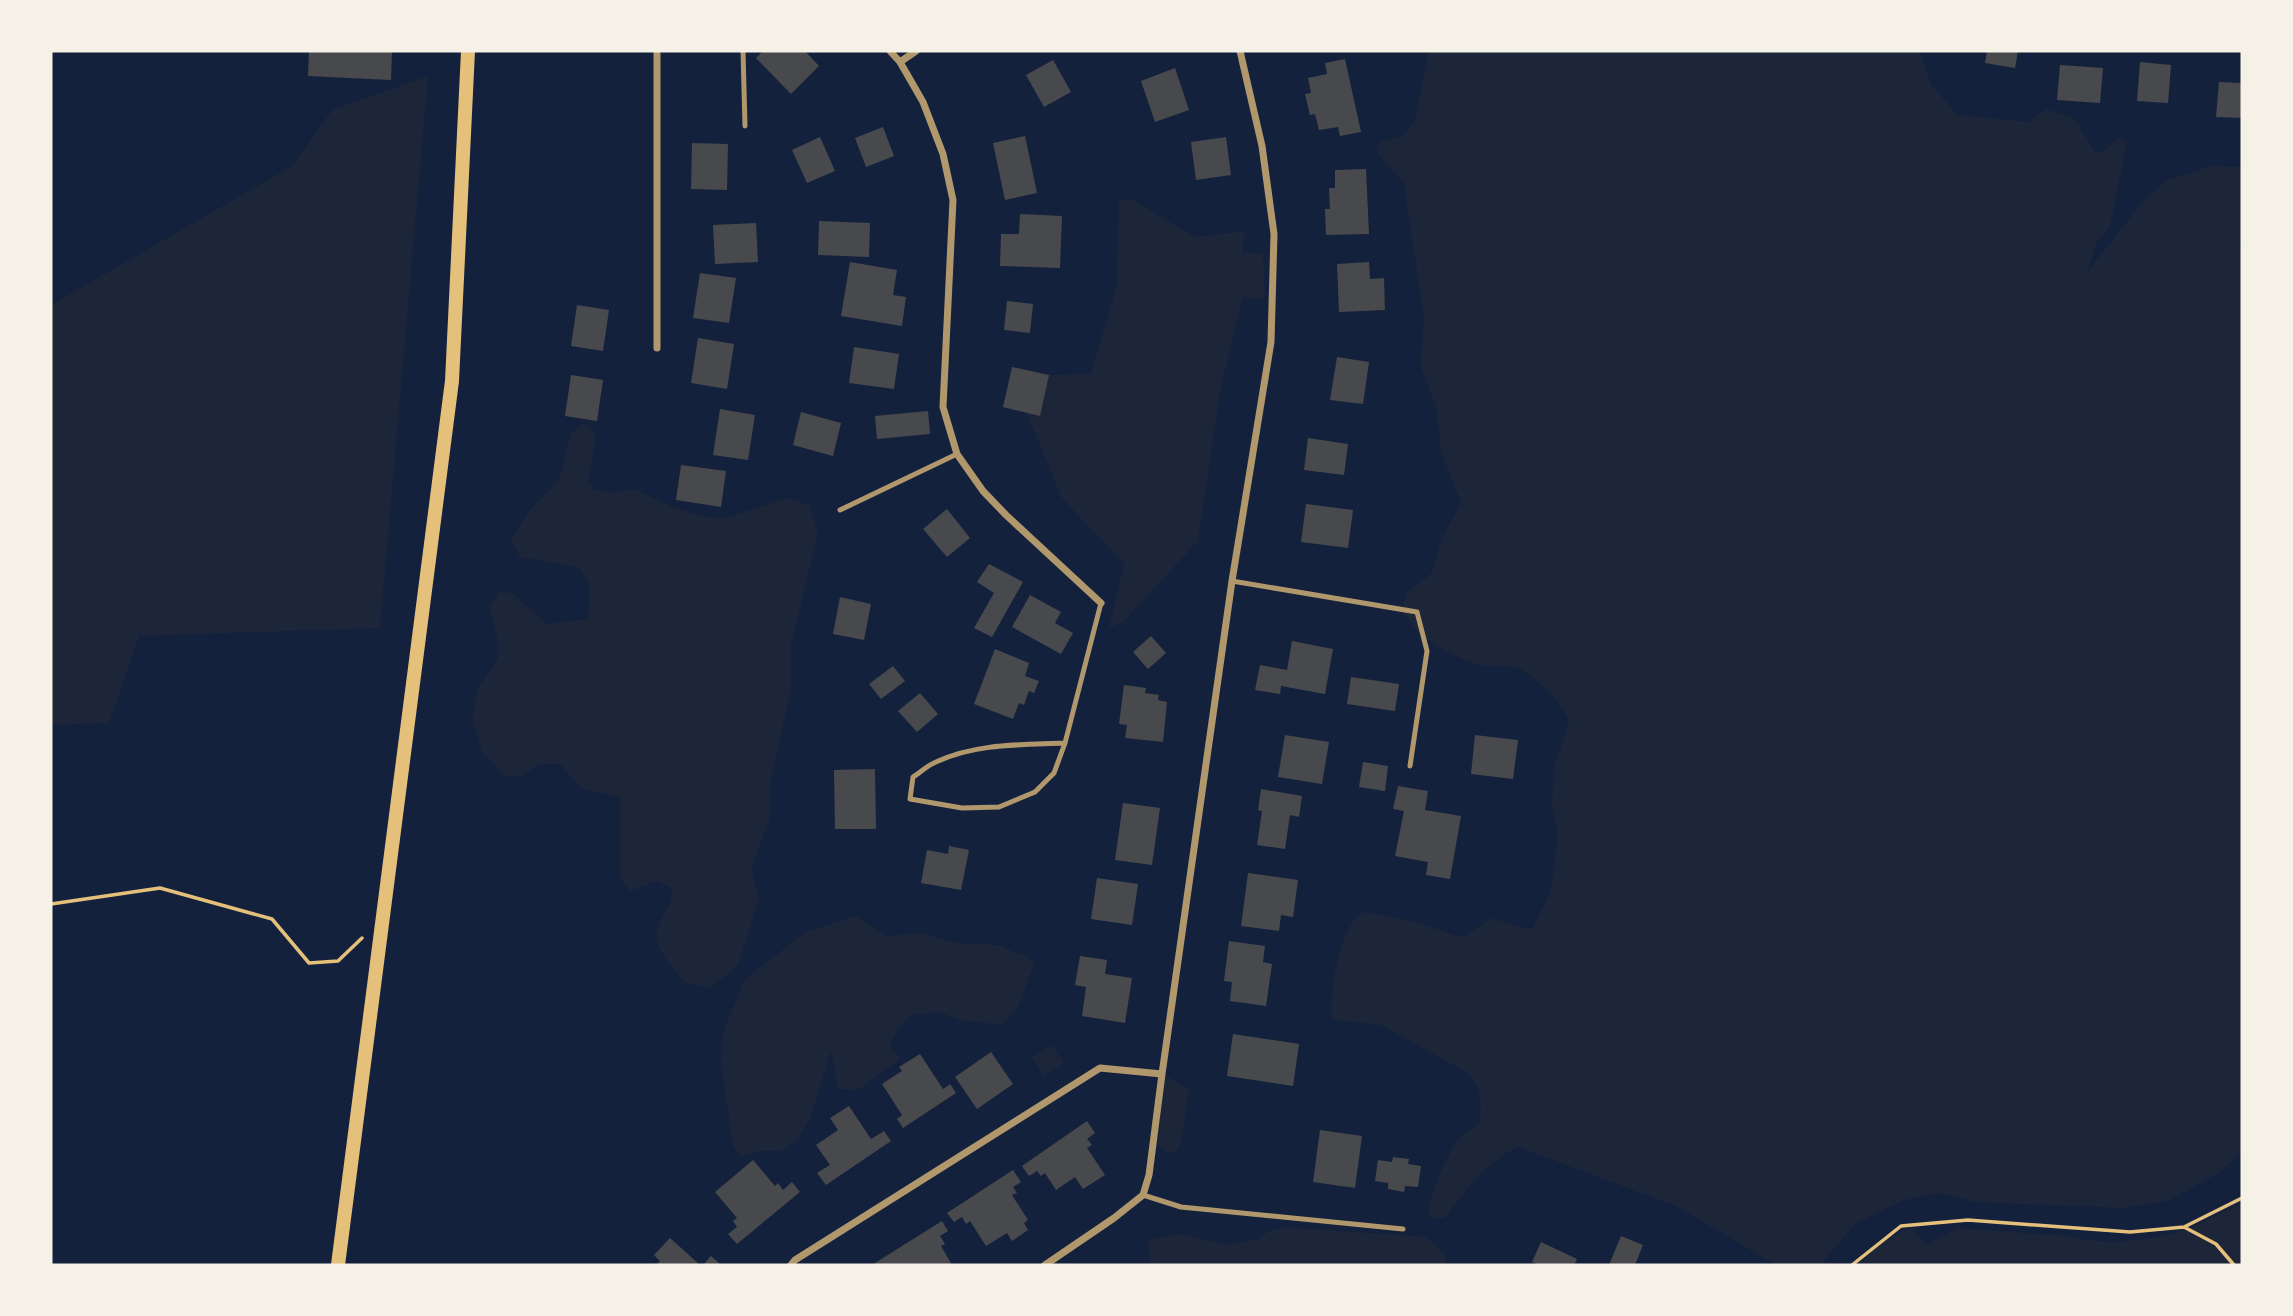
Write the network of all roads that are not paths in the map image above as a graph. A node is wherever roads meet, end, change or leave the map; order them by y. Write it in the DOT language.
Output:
graph roads {
  1 [pos="468,51"];
  2 [pos="657,51"];
  3 [pos="743,51"];
  4 [pos="890,51"];
  5 [pos="916,51"];
  6 [pos="1240,51"];
  7 [pos="900,62"];
  8 [pos="745,126"];
  9 [pos="657,348"];
  10 [pos="957,454"];
  11 [pos="840,510"];
  12 [pos="1232,581"];
  13 [pos="1101,603"];
  14 [pos="1065,743"];
  15 [pos="1410,766"];
  16 [pos="1162,1074"];
  17 [pos="1143,1195"];
  18 [pos="1404,1229"];
  19 [pos="338,1265"];
  20 [pos="791,1265"];
  21 [pos="1045,1265"];
  1 -- 19 [label="main road"];
  2 -- 9 [label="street"];
  3 -- 8 [label="lane"];
  4 -- 7 [label="street"];
  5 -- 7 [label="street"];
  6 -- 12 [label="street"];
  7 -- 10 [label="street"];
  10 -- 11 [label="lane"];
  10 -- 13 [label="street"];
  12 -- 15 [label="lane"];
  12 -- 16 [label="street"];
  13 -- 14 [label="lane"];
  14 -- 14 [label="lane"];
  16 -- 17 [label="street"];
  16 -- 20 [label="street"];
  17 -- 18 [label="lane"];
  17 -- 21 [label="street"];
}
